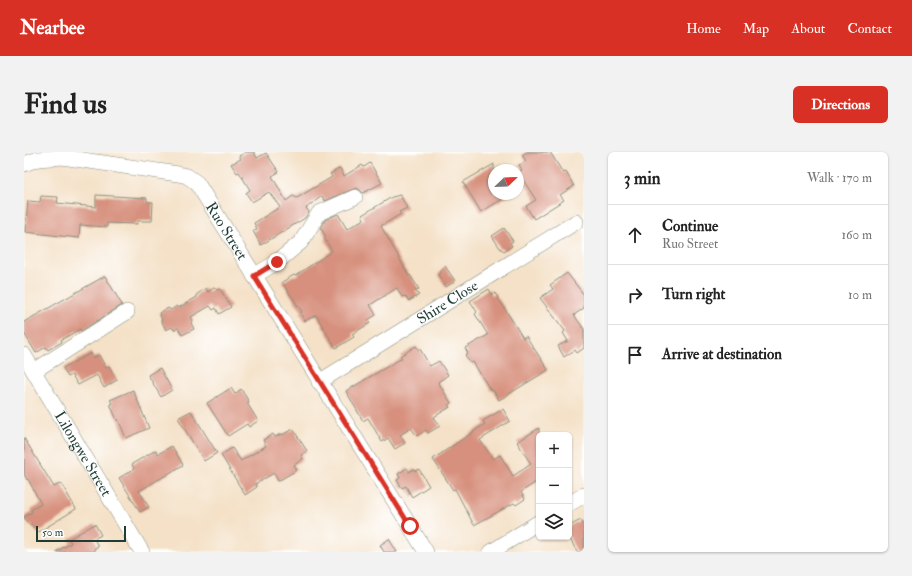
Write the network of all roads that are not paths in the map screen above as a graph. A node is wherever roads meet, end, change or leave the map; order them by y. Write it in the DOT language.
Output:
graph roads {
  1 [pos="44,155"];
  2 [pos="24,164"];
  3 [pos="355,197"];
  4 [pos="576,222"];
  5 [pos="254,276"];
  6 [pos="127,312"];
  7 [pos="28,366"];
  8 [pos="319,382"];
  9 [pos="584,495"];
  10 [pos="572,502"];
  11 [pos="536,524"];
  12 [pos="142,552"];
  13 [pos="426,552"];
  14 [pos="491,552"];
  1 -- 2 [label="street, Ruo Street"];
  1 -- 5 [label="street, Ruo Street"];
  3 -- 5 [label="street"];
  4 -- 8 [label="street, Shire Close"];
  5 -- 8 [label="street, Ruo Street"];
  6 -- 7 [label="street"];
  7 -- 12 [label="street, Lilongwe Street"];
  8 -- 13 [label="street, Ruo Street"];
  9 -- 10 [label="street"];
  11 -- 14 [label="street"];
}
